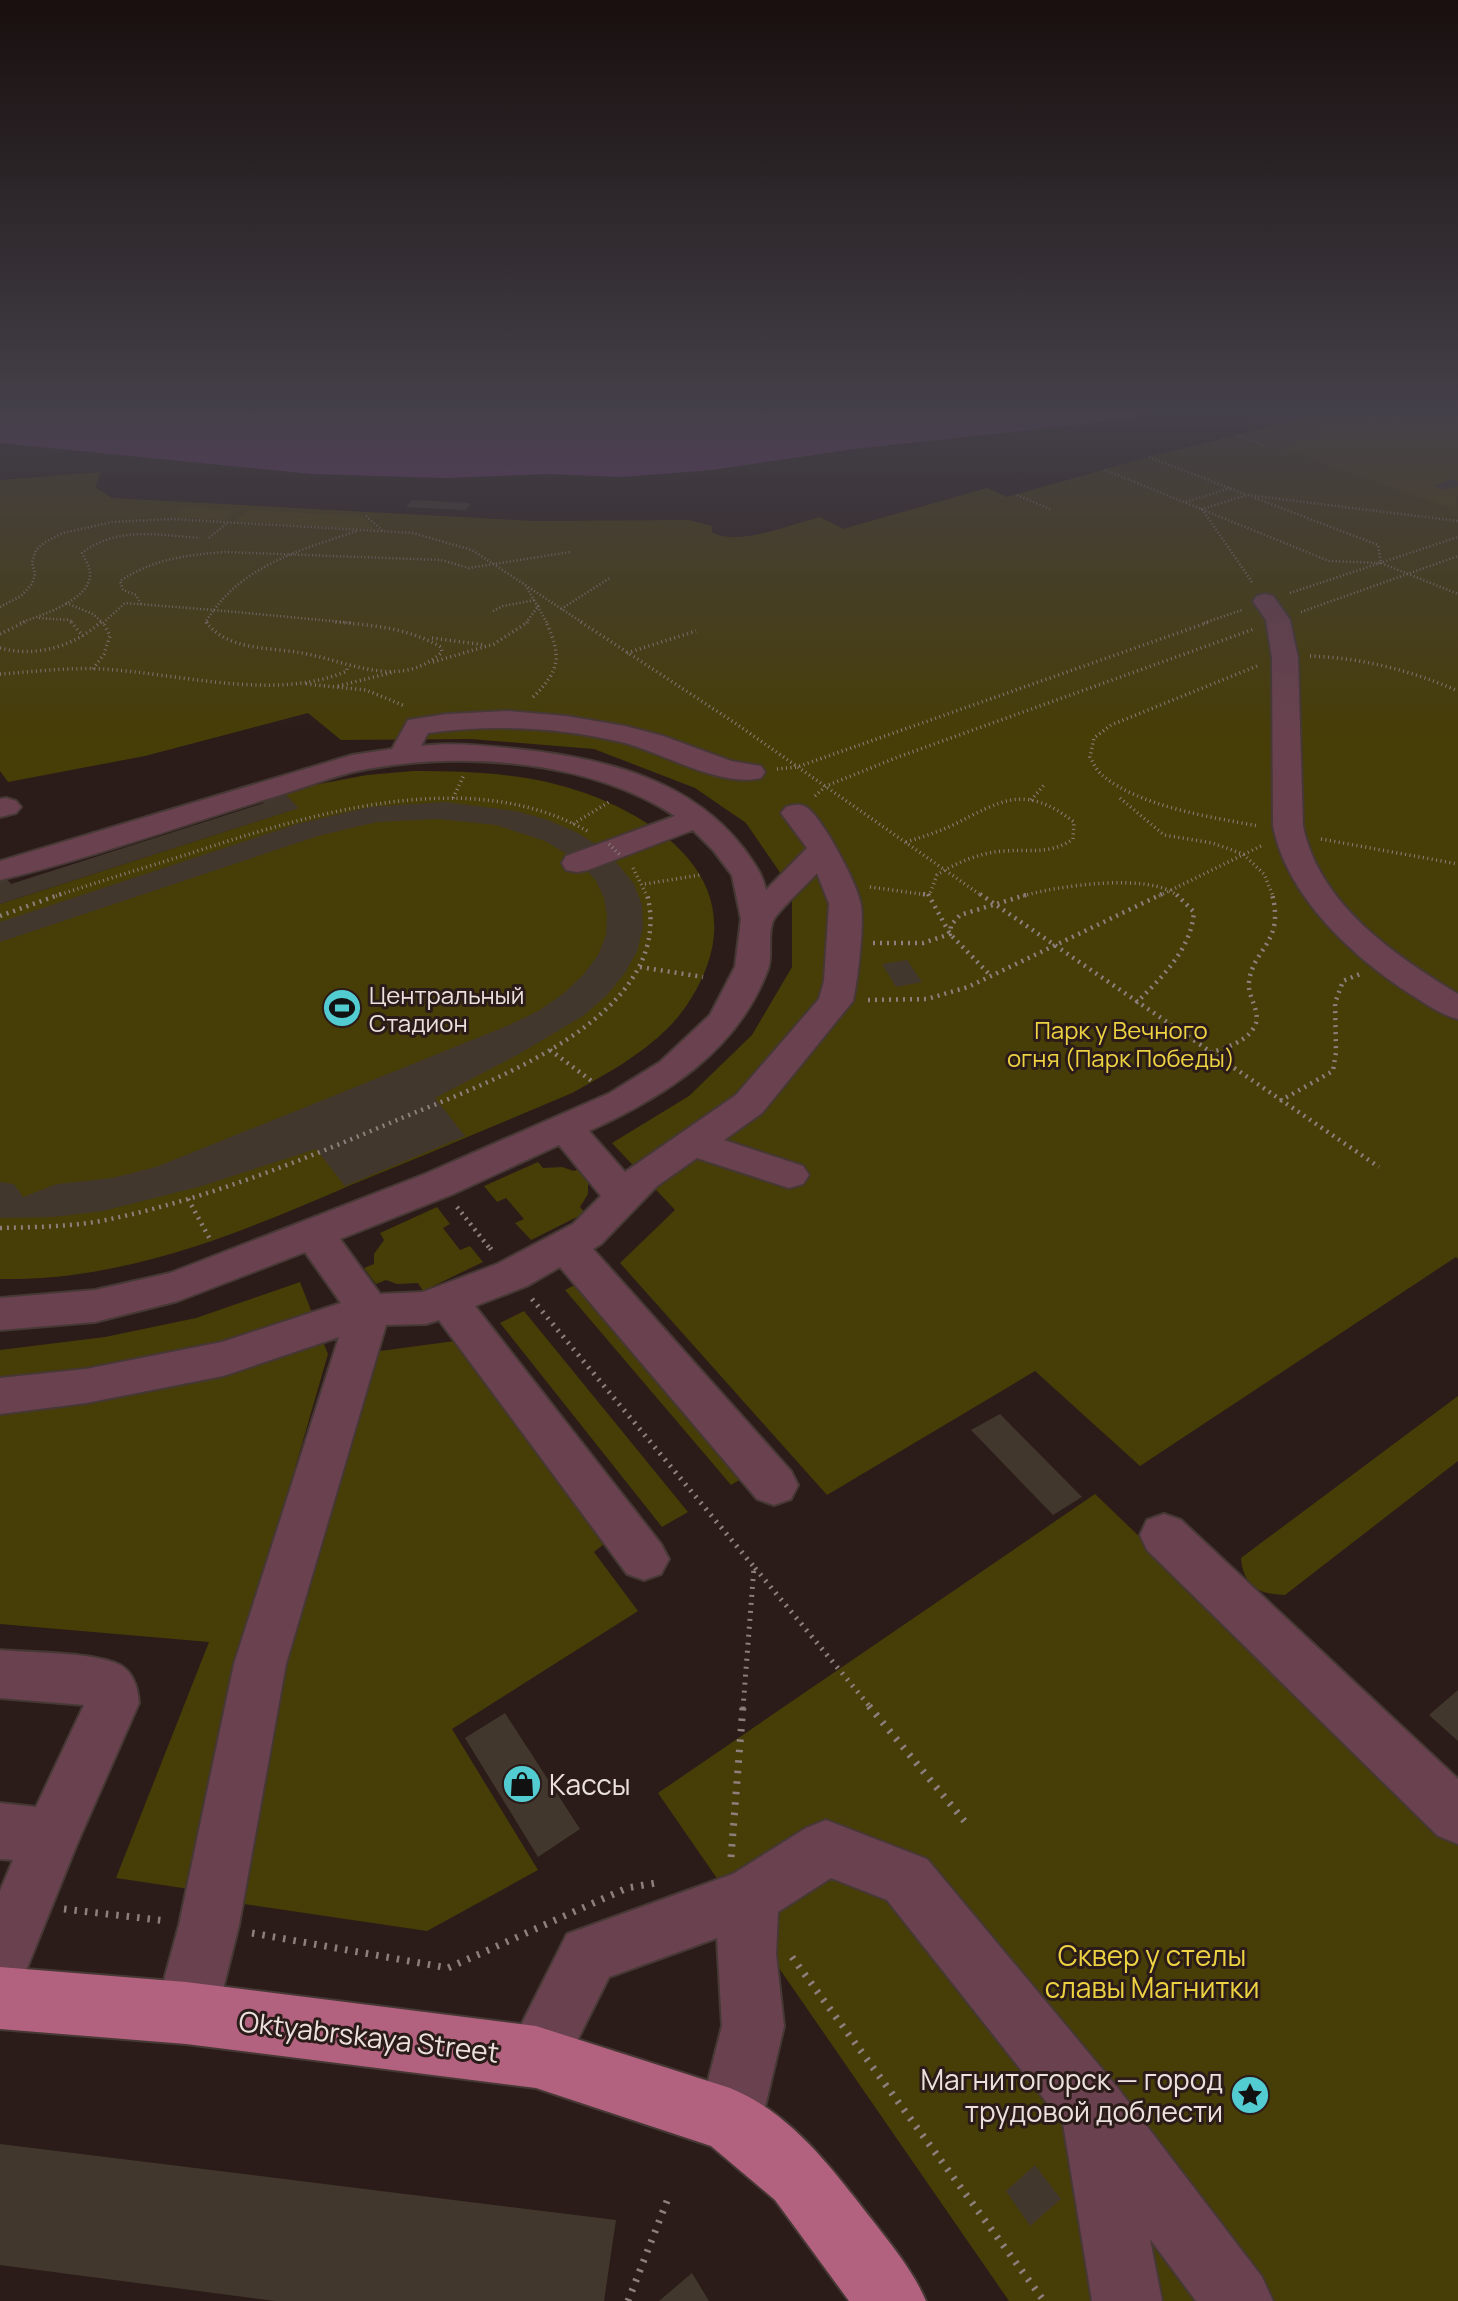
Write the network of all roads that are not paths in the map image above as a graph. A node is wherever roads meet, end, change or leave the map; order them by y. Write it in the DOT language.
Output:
graph roads {
  1 [pos="1272,611"];
  2 [pos="402,756"];
  3 [pos="698,758"];
  4 [pos="751,772"];
  5 [pos="608,787"];
  6 [pos="796,813"];
  7 [pos="698,818"];
  8 [pos="823,849"];
  9 [pos="577,863"];
  10 [pos="0,871"];
  11 [pos="757,919"];
  12 [pos="1458,1009"];
  13 [pos="566,1128"];
  14 [pos="693,1143"];
  15 [pos="789,1175"];
  16 [pos="624,1197"];
  17 [pos="315,1235"];
  18 [pos="566,1246"];
  19 [pos="447,1300"];
  20 [pos="369,1310"];
  21 [pos="0,1314"];
  22 [pos="0,1396"];
  23 [pos="774,1485"];
  24 [pos="1164,1535"];
  25 [pos="644,1559"];
  26 [pos="0,1674"];
  27 [pos="1458,1817"];
  28 [pos="26,1834"];
  29 [pos="749,1897"];
  30 [pos="0,1962"];
  31 [pos="0,1998"];
  32 [pos="186,2013"];
  33 [pos="536,2057"];
  34 [pos="1094,2110"];
  35 [pos="730,2120"];
  36 [pos="891,2301"];
  37 [pos="1127,2301"];
  38 [pos="1238,2301"];
  1 -- 12 [label="lane"];
  2 -- 3 [label="lane"];
  2 -- 5 [label="lane"];
  2 -- 10 [label="lane"];
  3 -- 4 [label="lane"];
  3 -- 5 [label="lane"];
  5 -- 7 [label="lane"];
  6 -- 8 [label="lane"];
  7 -- 9 [label="lane"];
  7 -- 11 [label="lane"];
  8 -- 11 [label="lane"];
  8 -- 14 [label="lane"];
  11 -- 13 [label="lane"];
  13 -- 16 [label="lane"];
  13 -- 17 [label="lane"];
  14 -- 15 [label="lane"];
  14 -- 16 [label="lane"];
  16 -- 18 [label="lane"];
  17 -- 20 [label="lane"];
  17 -- 21 [label="lane"];
  18 -- 19 [label="lane"];
  18 -- 23 [label="lane"];
  19 -- 20 [label="lane"];
  19 -- 25 [label="lane"];
  20 -- 22 [label="lane"];
  20 -- 32 [label="lane"];
  24 -- 27 [label="lane"];
  26 -- 28 [label="lane"];
  28 -- 30 [label="lane"];
  29 -- 33 [label="lane"];
  29 -- 34 [label="lane"];
  29 -- 35 [label="lane"];
  31 -- 32 [label="main road, Oktyabrskaya Street"];
  32 -- 33 [label="main road, Oktyabrskaya Street"];
  33 -- 35 [label="main road, Oktyabrskaya Street"];
  34 -- 37 [label="lane"];
  34 -- 38 [label="lane"];
  35 -- 36 [label="main road"];
}
